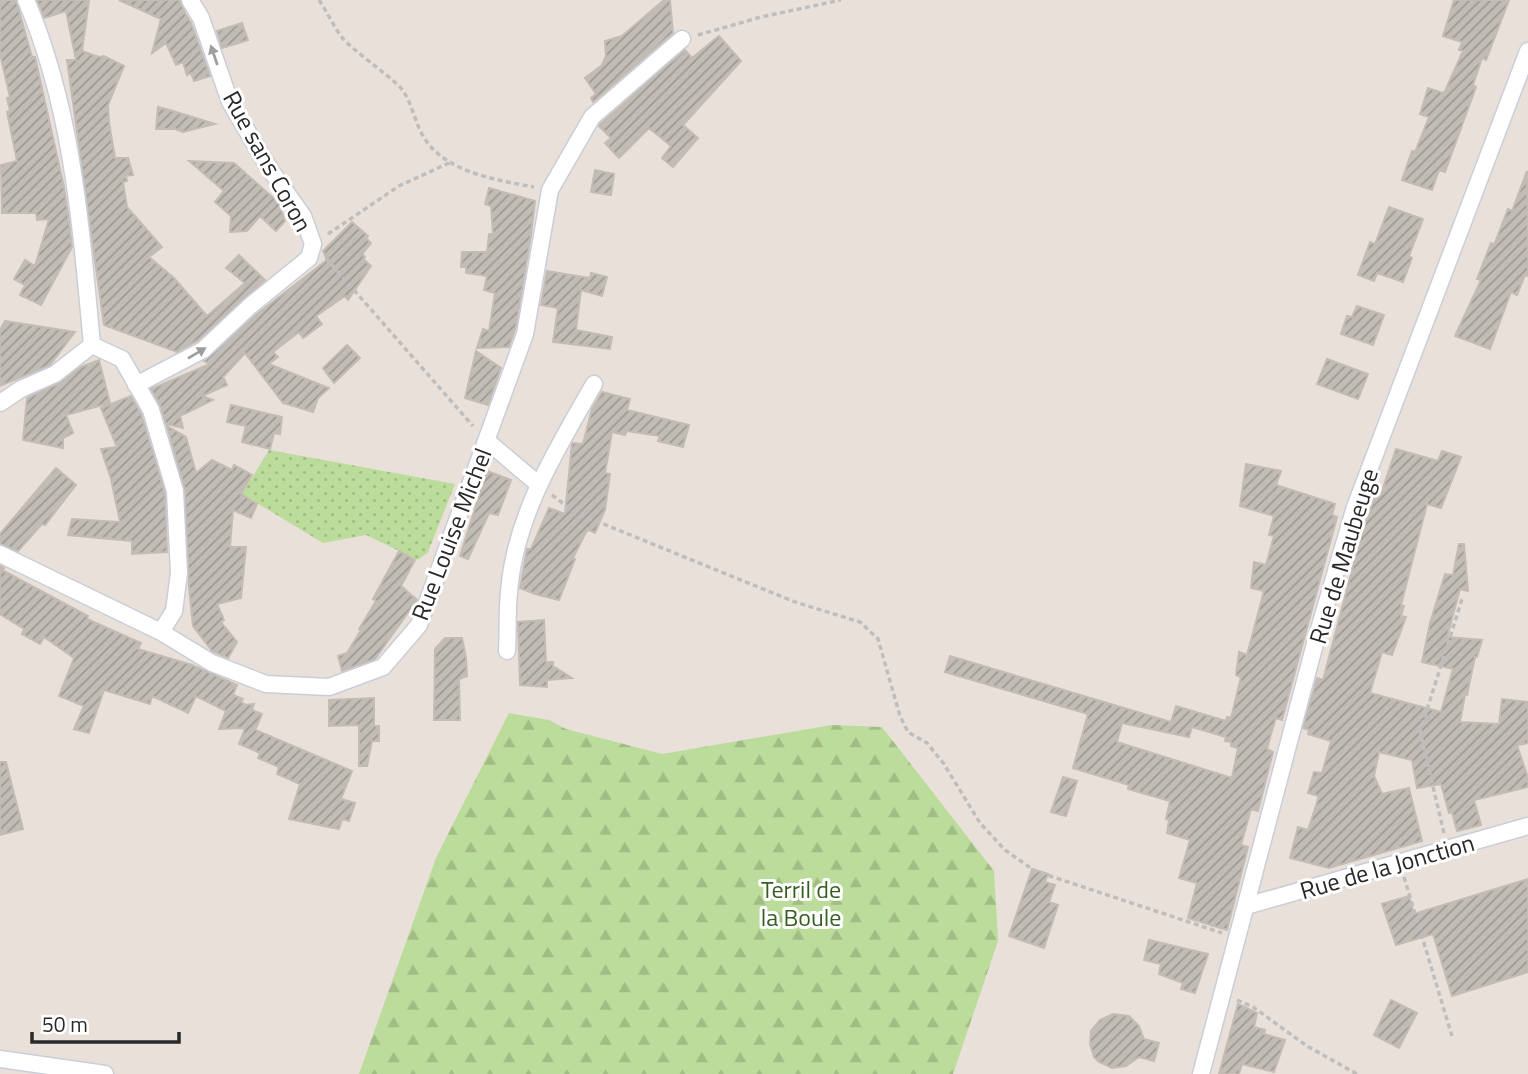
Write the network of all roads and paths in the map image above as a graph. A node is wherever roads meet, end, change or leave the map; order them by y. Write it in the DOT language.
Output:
graph roads {
  1 [pos="26,0"];
  2 [pos="190,0"];
  3 [pos="319,0"];
  4 [pos="841,0"];
  5 [pos="682,39"];
  6 [pos="1528,51"];
  7 [pos="449,163"];
  8 [pos="550,190"];
  9 [pos="313,244"];
  10 [pos="92,345"];
  11 [pos="136,384"];
  12 [pos="594,384"];
  13 [pos="0,403"];
  14 [pos="486,441"];
  15 [pos="538,484"];
  16 [pos="0,554"];
  17 [pos="1463,596"];
  18 [pos="161,632"];
  19 [pos="507,651"];
  20 [pos="1528,826"];
  21 [pos="1447,849"];
  22 [pos="1399,862"];
  23 [pos="1246,906"];
  24 [pos="1237,938"];
  25 [pos="1222,995"];
  26 [pos="1452,1035"];
  27 [pos="0,1059"];
  28 [pos="105,1074"];
  29 [pos="1200,1074"];
  30 [pos="1357,1074"];
  1 -- 10 [label="street"];
  9 -- 2 [label="street, Rue sans Coron, one-way"];
  3 -- 7 [label="path"];
  4 -- 5 [label="path"];
  5 -- 8 [label="street"];
  6 -- 23 [label="street, Rue de Maubeuge"];
  7 -- 8 [label="path"];
  7 -- 9 [label="path"];
  8 -- 14 [label="street, Rue Louise Michel"];
  11 -- 9 [label="street, one-way"];
  9 -- 14 [label="path"];
  10 -- 11 [label="street"];
  10 -- 13 [label="street"];
  11 -- 18 [label="street"];
  12 -- 15 [label="street"];
  14 -- 15 [label="street"];
  14 -- 18 [label="street, Rue Louise Michel"];
  15 -- 19 [label="street"];
  15 -- 24 [label="path"];
  16 -- 18 [label="street, Rue Louise Michel"];
  17 -- 21 [label="path"];
  20 -- 21 [label="street, Rue de la Jonction"];
  21 -- 22 [label="street, Rue de la Jonction"];
  22 -- 23 [label="street, Rue de la Jonction"];
  22 -- 26 [label="path"];
  23 -- 24 [label="street, Rue de Maubeuge"];
  24 -- 25 [label="street, Rue de Maubeuge"];
  25 -- 29 [label="street, Rue de Maubeuge"];
  25 -- 30 [label="path"];
  27 -- 28 [label="street"];
}
